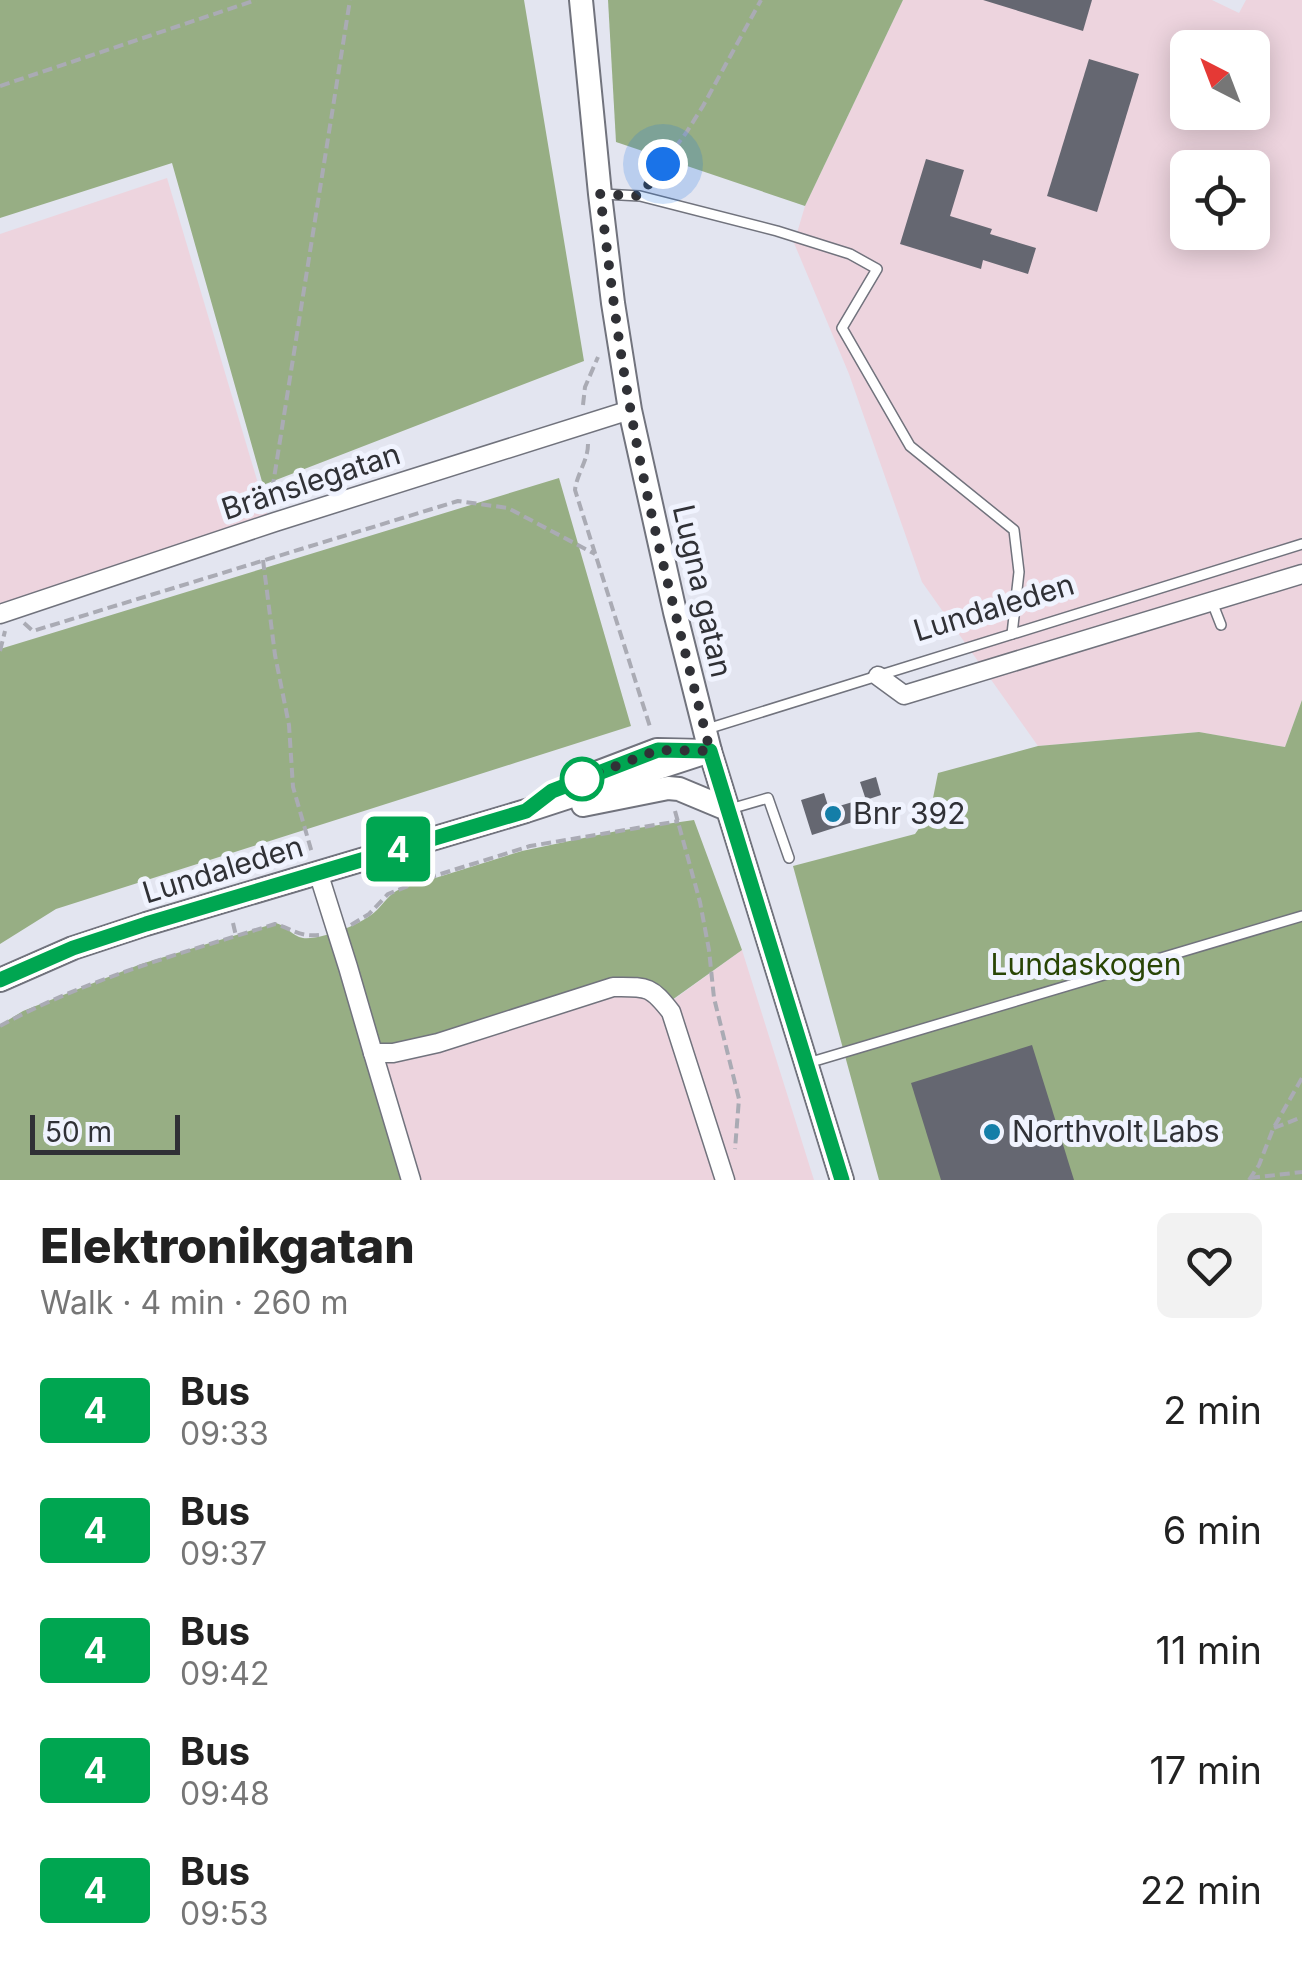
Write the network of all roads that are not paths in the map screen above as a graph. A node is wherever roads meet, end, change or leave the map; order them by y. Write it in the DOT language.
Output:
graph roads {
  1 [pos="582,0"];
  2 [pos="600,194"];
  3 [pos="630,410"];
  4 [pos="1302,544"];
  5 [pos="1302,574"];
  6 [pos="1212,602"];
  7 [pos="4,612"];
  8 [pos="1222,625"];
  9 [pos="1012,634"];
  10 [pos="878,676"];
  11 [pos="707,741"];
  12 [pos="728,810"];
  13 [pos="526,811"];
  14 [pos="789,858"];
  15 [pos="318,872"];
  16 [pos="1302,916"];
  17 [pos="0,980"];
  18 [pos="373,1053"];
  19 [pos="805,1064"];
  20 [pos="730,1172"];
  21 [pos="411,1180"];
  22 [pos="842,1180"];
  1 -- 2 [label="main road, Lugna gatan"];
  2 -- 3 [label="main road, Lugna gatan"];
  2 -- 9 [label="lane"];
  3 -- 7 [label="street, Bränslegatan"];
  3 -- 11 [label="main road, Lugna gatan"];
  4 -- 9 [label="lane, Lundaleden"];
  5 -- 6 [label="street"];
  6 -- 8 [label="lane"];
  6 -- 10 [label="street"];
  9 -- 10 [label="lane, Lundaleden"];
  10 -- 11 [label="lane, Lundaleden"];
  11 -- 12 [label="main road, Lugna gatan"];
  11 -- 13 [label="main road, Lundaleden"];
  12 -- 13 [label="main road, Lundaleden"];
  12 -- 14 [label="lane"];
  12 -- 19 [label="main road, Lugna gatan"];
  13 -- 15 [label="main road, Lundaleden"];
  15 -- 17 [label="main road, Lundaleden"];
  15 -- 18 [label="street"];
  16 -- 19 [label="lane"];
  18 -- 20 [label="street"];
  18 -- 21 [label="street"];
  19 -- 22 [label="main road, Lugna gatan"];
}
